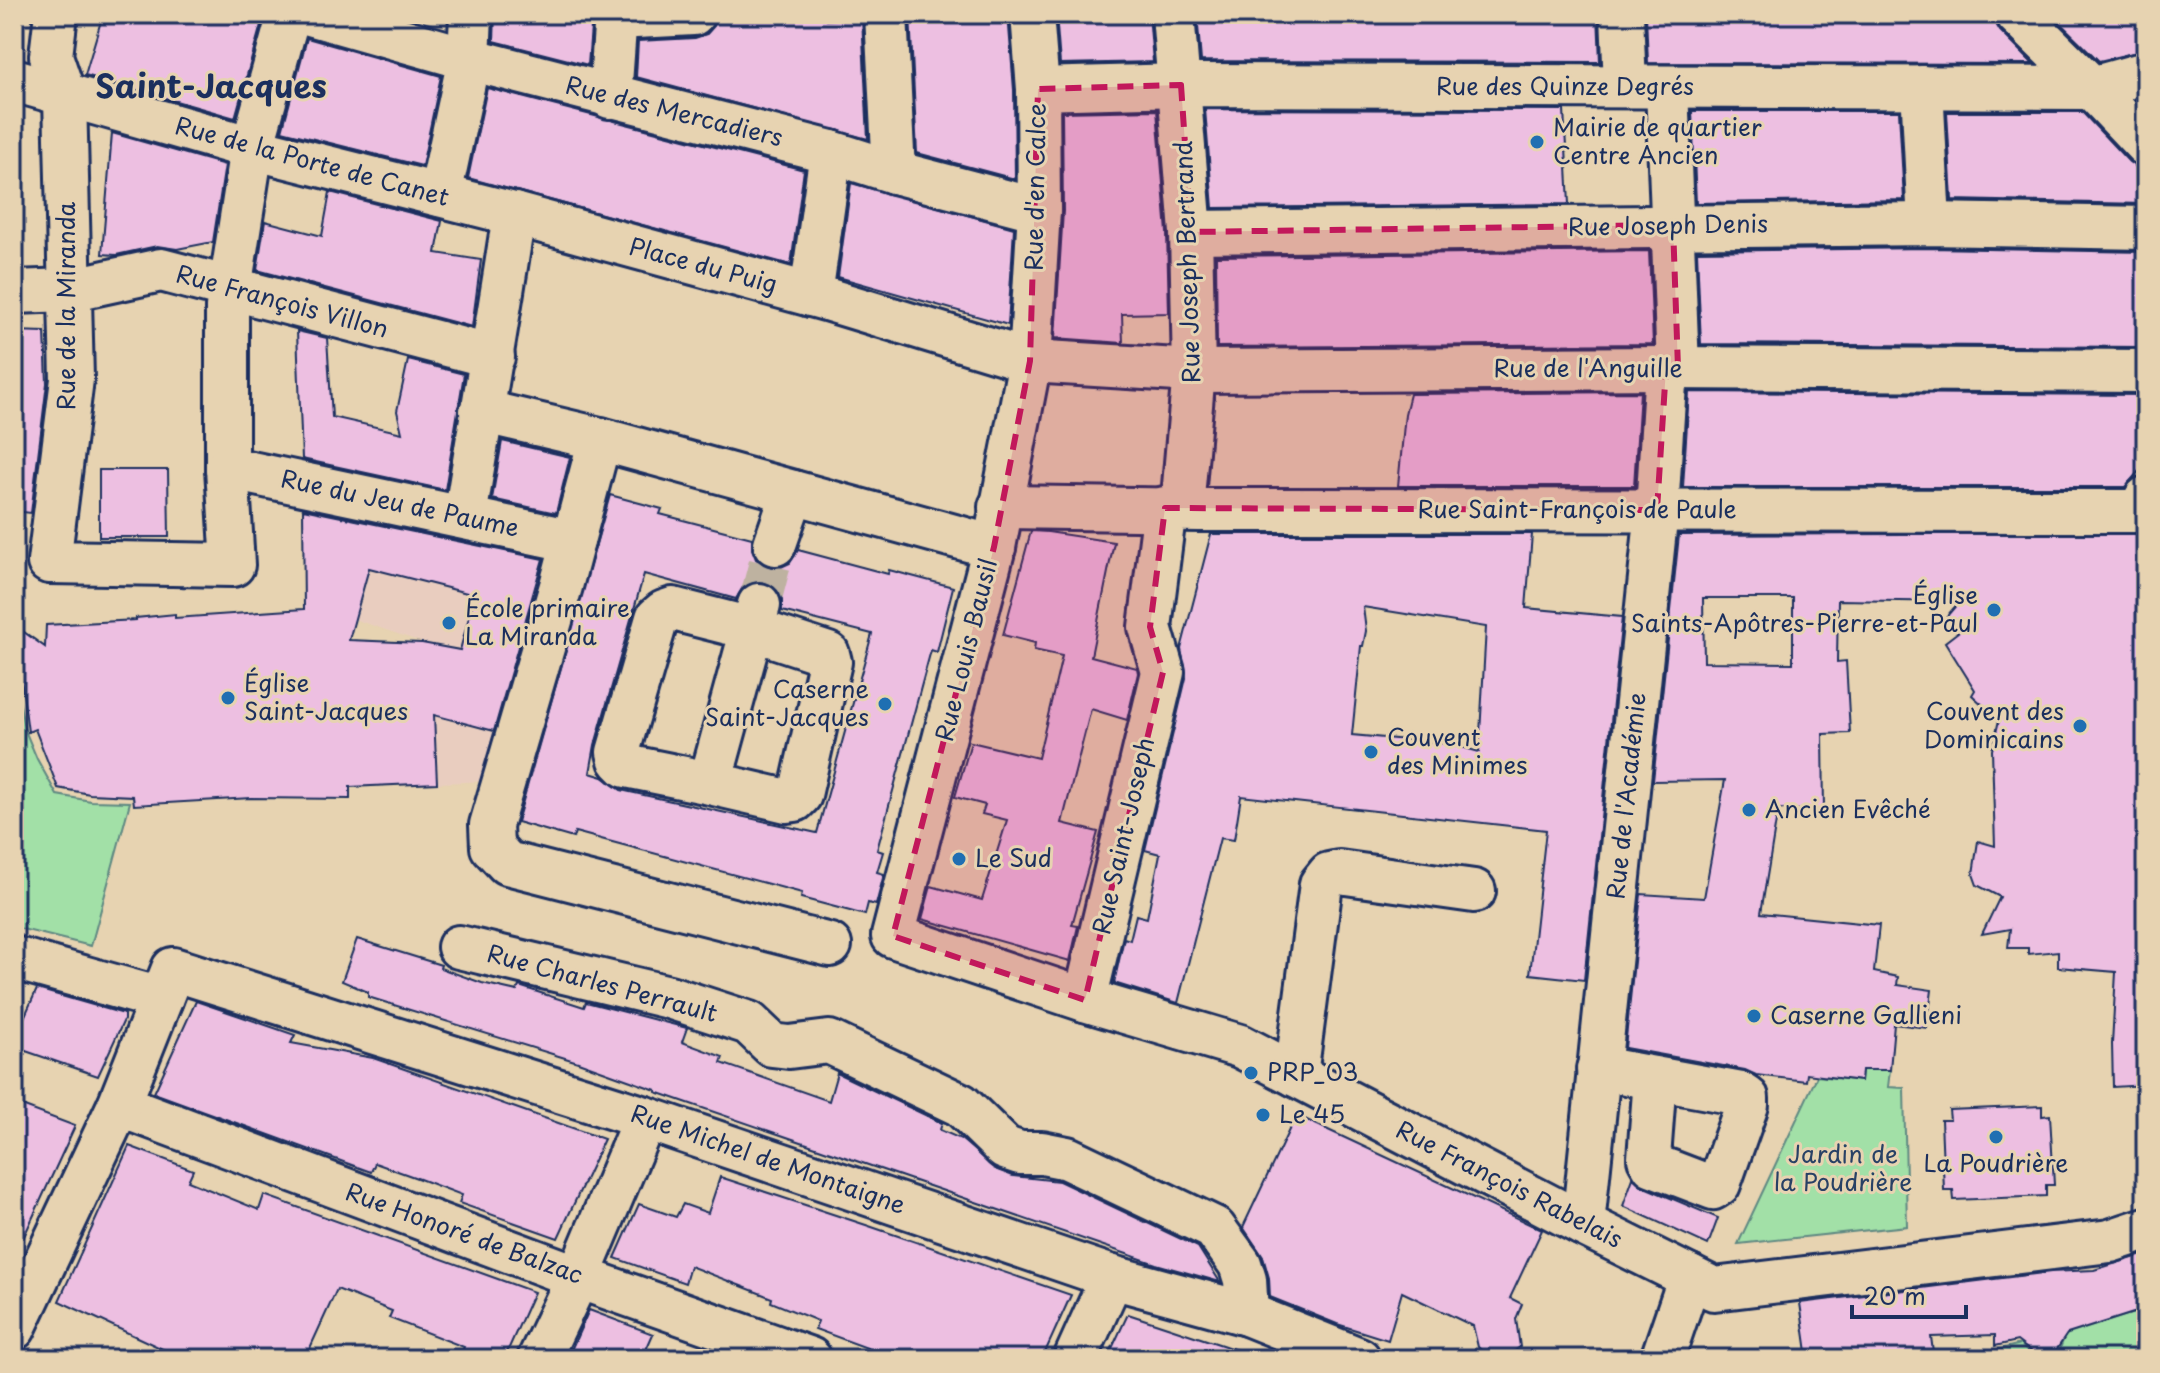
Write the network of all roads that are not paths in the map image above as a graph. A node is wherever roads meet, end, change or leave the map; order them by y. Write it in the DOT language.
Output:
graph roads {
  1 [pos="56,14"];
  2 [pos="289,14"];
  3 [pos="471,14"];
  4 [pos="693,14"];
  5 [pos="886,14"];
  6 [pos="1032,14"];
  7 [pos="1173,14"];
  8 [pos="1622,14"];
  9 [pos="2017,14"];
  10 [pos="327,16"];
  11 [pos="616,16"];
  12 [pos="469,59"];
  13 [pos="2146,73"];
  14 [pos="16,81"];
  15 [pos="1181,85"];
  16 [pos="1625,86"];
  17 [pos="1922,87"];
  18 [pos="1667,88"];
  19 [pos="2092,88"];
  20 [pos="1038,89"];
  21 [pos="65,97"];
  22 [pos="610,97"];
  23 [pos="2146,145"];
  24 [pos="252,148"];
  25 [pos="831,152"];
  26 [pos="894,172"];
  27 [pos="440,195"];
  28 [pos="1039,210"];
  29 [pos="514,214"];
  30 [pos="1929,224"];
  31 [pos="1673,225"];
  32 [pos="2146,228"];
  33 [pos="1191,232"];
  34 [pos="230,287"];
  35 [pos="69,290"];
  36 [pos="14,292"];
  37 [pos="811,295"];
  38 [pos="493,357"];
  39 [pos="1030,361"];
  40 [pos="1672,368"];
  41 [pos="1194,371"];
  42 [pos="2146,371"];
  43 [pos="481,411"];
  44 [pos="600,439"];
  45 [pos="227,468"];
  46 [pos="793,492"];
  47 [pos="2146,498"];
  48 [pos="1000,507"];
  49 [pos="1173,508"];
  50 [pos="1657,510"];
  51 [pos="465,517"];
  52 [pos="573,541"];
  53 [pos="775,544"];
  54 [pos="994,547"];
  55 [pos="755,617"];
  56 [pos="1163,672"];
  57 [pos="710,783"];
  58 [pos="1474,891"];
  59 [pos="893,936"];
  60 [pos="830,945"];
  61 [pos="459,947"];
  62 [pos="14,958"];
  63 [pos="167,984"];
  64 [pos="1085,1000"];
  65 [pos="1598,1069"];
  66 [pos="1296,1075"];
  67 [pos="1655,1078"];
  68 [pos="119,1105"];
  69 [pos="645,1118"];
  70 [pos="1583,1224"];
  71 [pos="2146,1229"];
  72 [pos="578,1277"];
  73 [pos="1112,1277"];
  74 [pos="1690,1277"];
  75 [pos="1247,1314"];
  76 [pos="14,1328"];
  77 [pos="539,1359"];
  78 [pos="810,1359"];
  79 [pos="1075,1359"];
  80 [pos="1359,1359"];
  81 [pos="1662,1359"];
  1 -- 21 [label="street, Rue de la Miranda"];
  2 -- 24 [label="street"];
  3 -- 12 [label="street"];
  4 -- 11 [label="street"];
  5 -- 26 [label="street"];
  6 -- 20 [label="street, Rue d'en Calce"];
  7 -- 15 [label="street, Rue Joseph Bertrand"];
  8 -- 16 [label="street"];
  9 -- 19 [label="street"];
  10 -- 12 [label="street, Rue des Mercadiers"];
  11 -- 22 [label="street"];
  12 -- 22 [label="street, Rue des Mercadiers"];
  12 -- 27 [label="street"];
  13 -- 19 [label="street, Rue des Quinze Degrés"];
  14 -- 21 [label="street, Rue de la Porte de Canet"];
  15 -- 16 [label="street, Rue des Quinze Degrés"];
  15 -- 20 [label="street, Rue des Quinze Degrés"];
  15 -- 33 [label="street, Rue Joseph Bertrand"];
  16 -- 18 [label="street, Rue des Quinze Degrés"];
  17 -- 18 [label="street, Rue des Quinze Degrés"];
  17 -- 19 [label="street, Rue des Quinze Degrés"];
  17 -- 30 [label="street"];
  18 -- 31 [label="street, Rue de l'Académie"];
  19 -- 23 [label="street"];
  20 -- 28 [label="street, Rue d'en Calce"];
  21 -- 24 [label="street, Rue de la Porte de Canet"];
  21 -- 35 [label="street, Rue de la Miranda"];
  22 -- 25 [label="street, Rue des Mercadiers"];
  24 -- 27 [label="street, Rue de la Porte de Canet"];
  24 -- 34 [label="street"];
  25 -- 26 [label="street, Rue des Mercadiers"];
  25 -- 37 [label="street"];
  26 -- 28 [label="street, Rue des Mercadiers"];
  27 -- 29 [label="street, Rue de la Porte de Canet"];
  28 -- 39 [label="street, Rue d'en Calce"];
  29 -- 37 [label="street, Place du Puig"];
  29 -- 38 [label="street"];
  30 -- 31 [label="street, Rue Joseph Denis"];
  30 -- 32 [label="street, Rue Joseph Denis"];
  31 -- 33 [label="street, Rue Joseph Denis"];
  31 -- 40 [label="street, Rue de l'Académie"];
  33 -- 41 [label="street, Rue Joseph Bertrand"];
  34 -- 35 [label="street, Rue François Villon"];
  34 -- 38 [label="street, Rue François Villon"];
  34 -- 45 [label="street"];
  35 -- 36 [label="street, Rue François Villon"];
  35 -- 45 [label="street, Rue de la Miranda"];
  37 -- 39 [label="street, Place du Puig"];
  38 -- 43 [label="street"];
  39 -- 41 [label="street, Rue de l'Anguille"];
  39 -- 48 [label="street, Rue Louis Bausil"];
  40 -- 41 [label="street, Rue de l'Anguille"];
  40 -- 42 [label="street, Rue de l'Anguille"];
  40 -- 50 [label="street, Rue de l'Académie"];
  41 -- 49 [label="street, Rue Joseph Bertrand"];
  43 -- 44 [label="street"];
  43 -- 51 [label="street"];
  44 -- 46 [label="street"];
  44 -- 52 [label="street"];
  45 -- 51 [label="street, Rue du Jeu de Paume"];
  46 -- 53 [label="street"];
  46 -- 54 [label="street"];
  47 -- 50 [label="street, Rue Saint-François de Paule"];
  48 -- 49 [label="street, Rue Saint-François de Paule"];
  48 -- 54 [label="street, Rue Louis Bausil"];
  49 -- 50 [label="street, Rue Saint-François de Paule"];
  49 -- 56 [label="street, Rue Joseph Bertrand"];
  50 -- 65 [label="street, Rue de l'Académie"];
  51 -- 52 [label="street, Rue du Jeu de Paume"];
  52 -- 60 [label="street"];
  54 -- 59 [label="street, Rue Louis Bausil"];
  55 -- 57 [label="street"];
  55 -- 57 [label="street"];
  55 -- 57 [label="street"];
  56 -- 64 [label="street, Rue Saint-Joseph"];
  58 -- 66 [label="street"];
  59 -- 64 [label="street, Rue François Rabelais"];
  61 -- 75 [label="street, Rue Charles Perrault"];
  62 -- 63 [label="street, Rue Michel de Montaigne"];
  63 -- 68 [label="street"];
  63 -- 69 [label="street, Rue Michel de Montaigne"];
  64 -- 66 [label="street, Rue François Rabelais"];
  65 -- 67 [label="street"];
  65 -- 70 [label="street, Rue de l'Académie"];
  66 -- 70 [label="street, Rue François Rabelais"];
  68 -- 72 [label="street, Rue Honoré de Balzac"];
  68 -- 76 [label="street"];
  69 -- 72 [label="street"];
  69 -- 73 [label="street, Rue Michel de Montaigne"];
  70 -- 74 [label="street, Rue François Rabelais"];
  71 -- 74 [label="street, Rue François Rabelais"];
  72 -- 77 [label="street"];
  72 -- 78 [label="street, Rue Honoré de Balzac"];
  73 -- 75 [label="street, Rue Michel de Montaigne"];
  73 -- 79 [label="street"];
  74 -- 81 [label="street"];
  75 -- 80 [label="street, Rue Michel de Montaigne"];
}
